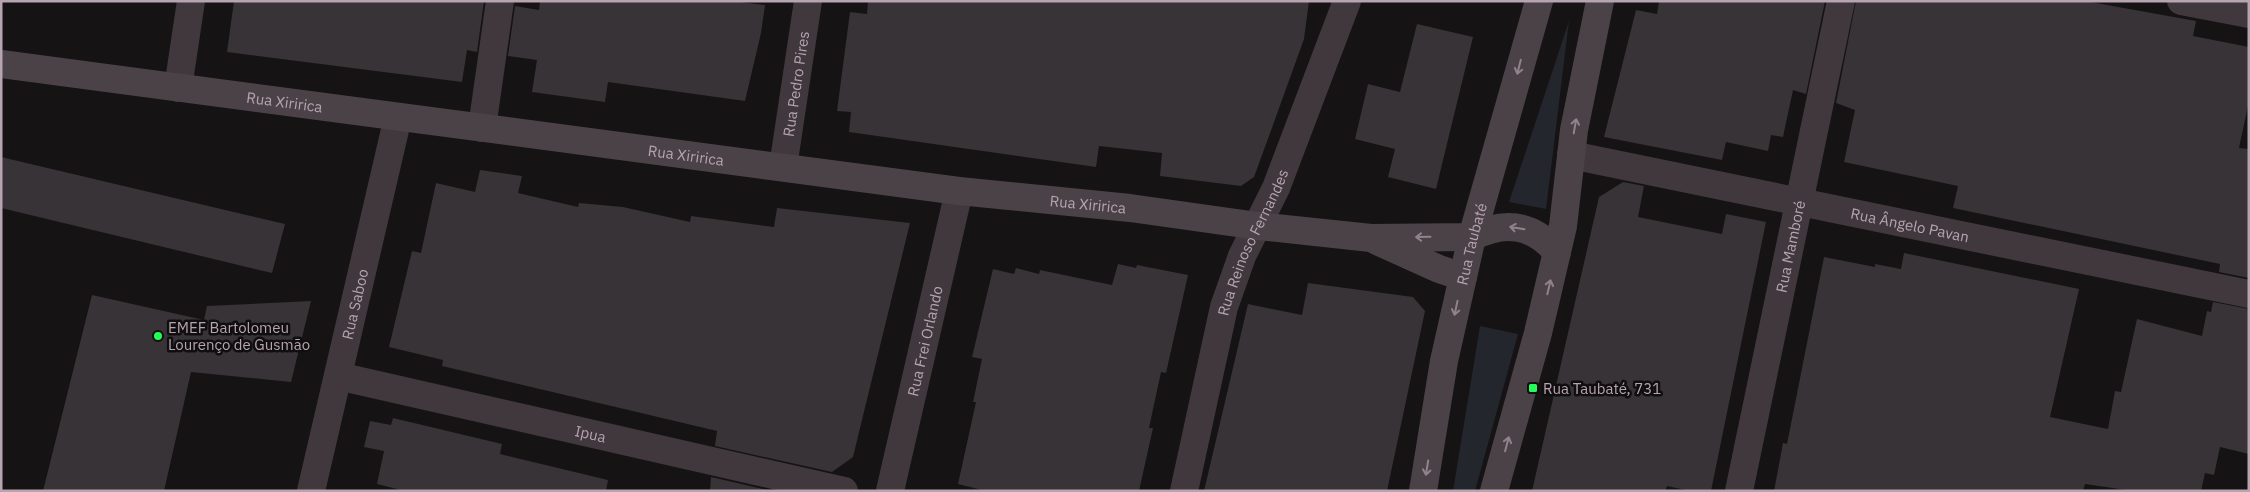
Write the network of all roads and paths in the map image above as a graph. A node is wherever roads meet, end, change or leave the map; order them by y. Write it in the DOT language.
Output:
graph roads {
  1 [pos="191,1"];
  2 [pos="500,1"];
  3 [pos="808,1"];
  4 [pos="1347,1"];
  5 [pos="1539,1"];
  6 [pos="1600,1"];
  7 [pos="1841,1"];
  8 [pos="2181,1"];
  9 [pos="2249,14"];
  10 [pos="1,64"];
  11 [pos="178,88"];
  12 [pos="398,117"];
  13 [pos="482,128"];
  14 [pos="1571,156"];
  15 [pos="783,168"];
  16 [pos="959,191"];
  17 [pos="1799,204"];
  18 [pos="1258,226"];
  19 [pos="1472,237"];
  20 [pos="1371,238"];
  21 [pos="1557,252"];
  22 [pos="1463,277"];
  23 [pos="2249,294"];
  24 [pos="338,376"];
  25 [pos="311,491"];
  26 [pos="844,491"];
  27 [pos="890,491"];
  28 [pos="1184,491"];
  29 [pos="1423,491"];
  30 [pos="1494,491"];
  31 [pos="1739,491"];
  1 -- 11 [label="street"];
  2 -- 13 [label="street"];
  3 -- 15 [label="street, Rua Pedro Pires"];
  4 -- 18 [label="street, Rua Reinoso Fernandes"];
  5 -- 19 [label="street, Rua Taubaté, one-way"];
  14 -- 6 [label="street, one-way"];
  7 -- 17 [label="street, Rua Mamboré"];
  8 -- 9 [label="street"];
  10 -- 11 [label="street, Rua Xiririca"];
  11 -- 12 [label="street, Rua Xiririca"];
  12 -- 13 [label="street, Rua Xiririca"];
  12 -- 24 [label="street, Rua Saboo"];
  13 -- 15 [label="street, Rua Xiririca"];
  14 -- 17 [label="street, Rua Ângelo Pavan"];
  14 -- 21 [label="street"];
  15 -- 16 [label="street, Rua Xiririca"];
  16 -- 18 [label="street, Rua Xiririca"];
  16 -- 27 [label="street, Rua Frei Orlando"];
  17 -- 23 [label="street, Rua Ângelo Pavan"];
  17 -- 31 [label="street, Rua Mamboré"];
  18 -- 20 [label="street, Rua Xiririca"];
  18 -- 28 [label="street, Rua Reinoso Fernandes"];
  19 -- 20 [label="street, Rua Xiririca, one-way"];
  21 -- 19 [label="street, Rua Xiririca, one-way"];
  19 -- 22 [label="street, Rua Taubaté"];
  20 -- 22 [label="street, Rua Xiririca"];
  30 -- 21 [label="street, one-way"];
  22 -- 29 [label="street, Rua Taubaté, one-way"];
  24 -- 25 [label="street, Rua Saboo"];
  24 -- 26 [label="street, Ipua"];
}
